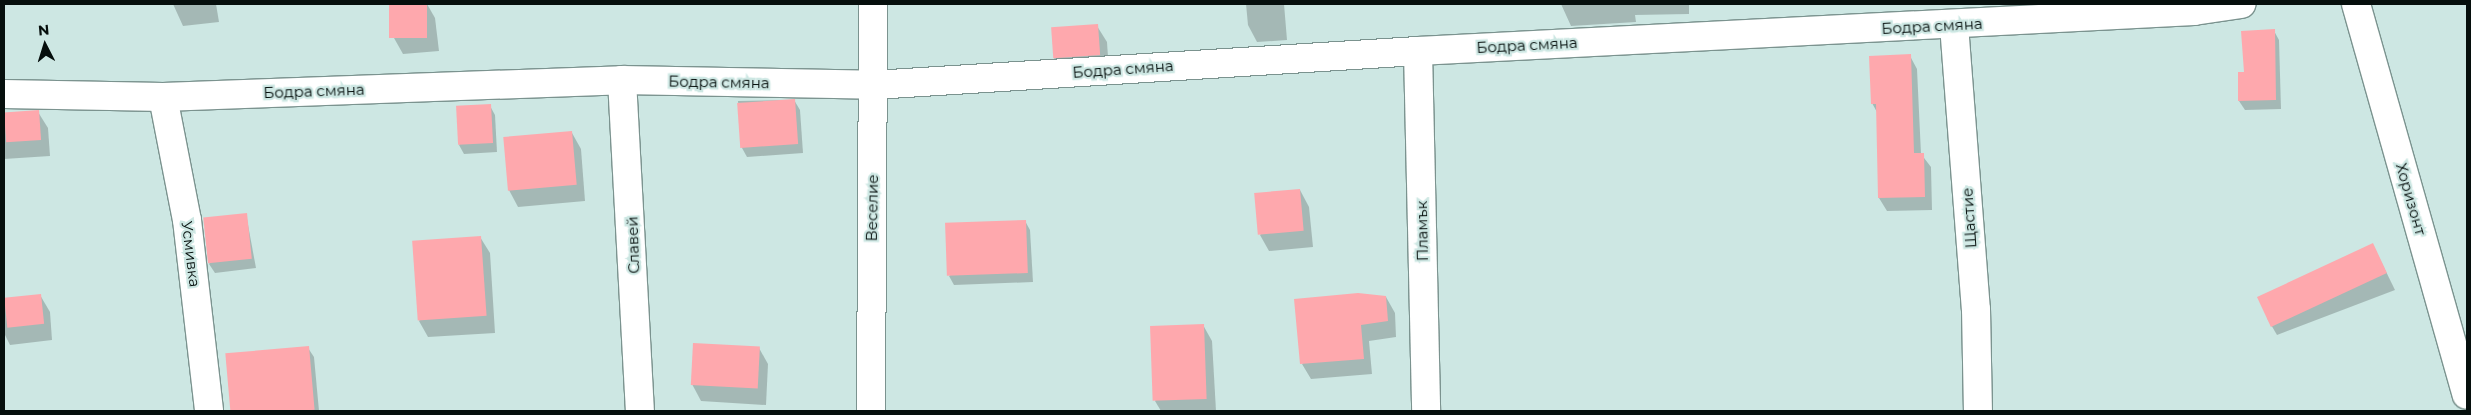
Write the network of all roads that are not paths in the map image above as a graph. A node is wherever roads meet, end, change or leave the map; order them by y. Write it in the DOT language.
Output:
graph roads {
  1 [pos="873,4"];
  2 [pos="2241,4"];
  3 [pos="2356,4"];
  4 [pos="1954,25"];
  5 [pos="1418,51"];
  6 [pos="622,80"];
  7 [pos="874,85"];
  8 [pos="4,94"];
  9 [pos="163,97"];
  10 [pos="2467,395"];
  11 [pos="209,411"];
  12 [pos="640,411"];
  13 [pos="871,411"];
  14 [pos="1426,411"];
  15 [pos="1978,411"];
  1 -- 7 [label="street, Веселие"];
  2 -- 4 [label="street, Бодра смяна"];
  3 -- 10 [label="street, Хоризонт"];
  4 -- 5 [label="street, Бодра смяна"];
  4 -- 15 [label="street, Щастие"];
  5 -- 7 [label="street, Бодра смяна"];
  5 -- 14 [label="street, Пламък"];
  6 -- 7 [label="street, Бодра смяна"];
  6 -- 9 [label="street, Бодра смяна"];
  6 -- 12 [label="street, Славей"];
  7 -- 13 [label="street, Веселие"];
  8 -- 9 [label="street, Бодра смяна"];
  9 -- 11 [label="street, Усмивка"];
}
